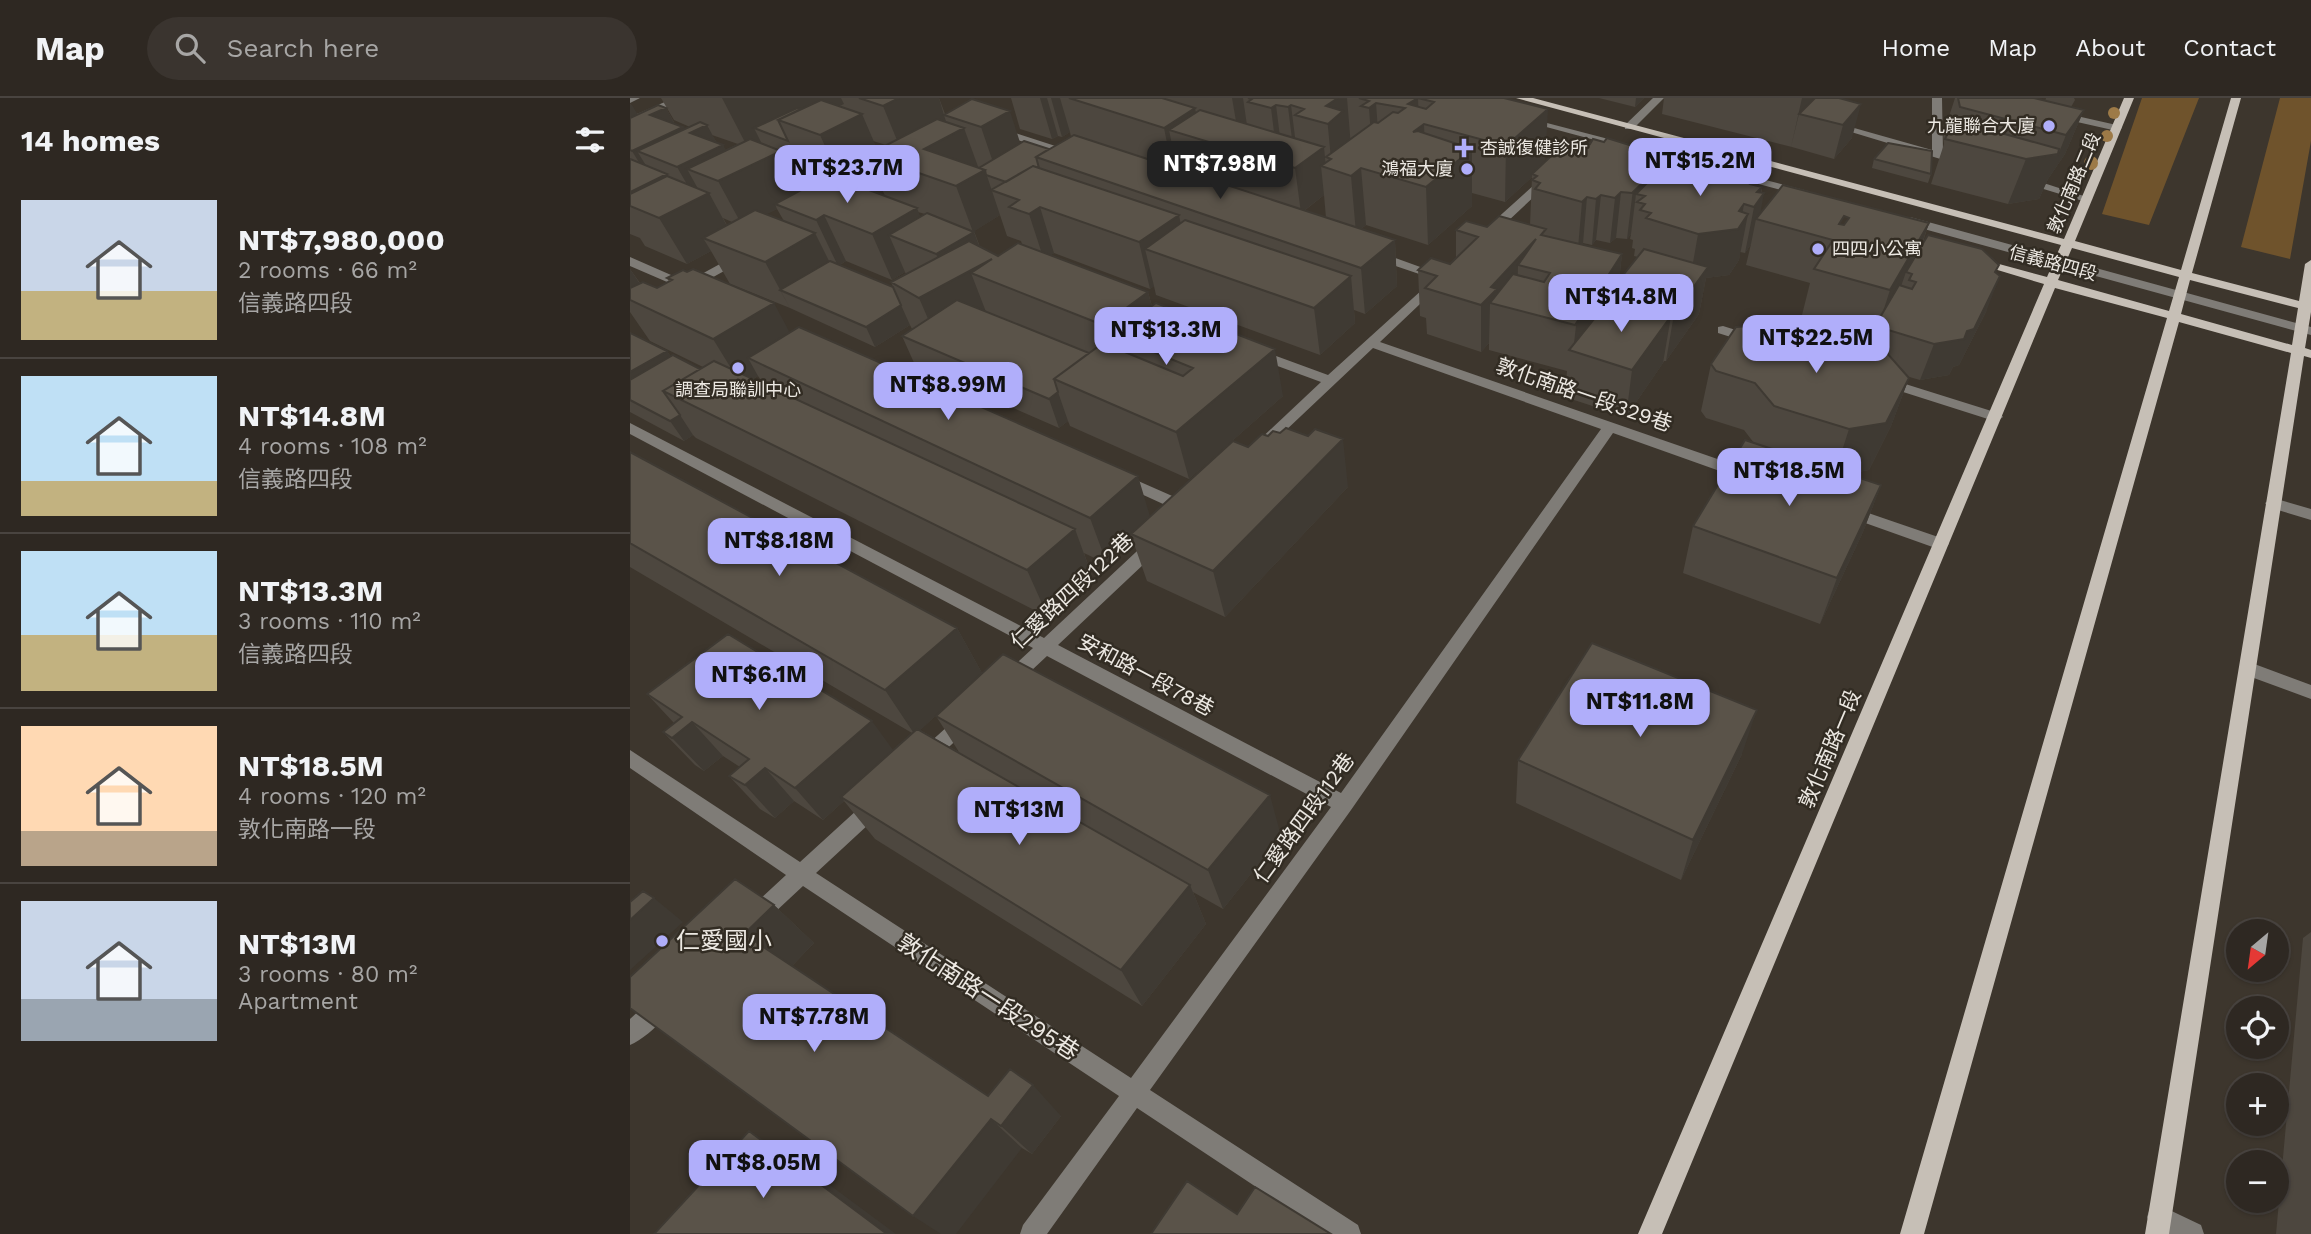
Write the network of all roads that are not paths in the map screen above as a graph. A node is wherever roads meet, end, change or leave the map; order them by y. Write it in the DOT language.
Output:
graph roads {
  1 [pos="683,98"];
  2 [pos="1521,98"];
  3 [pos="1659,98"];
  4 [pos="1937,98"];
  5 [pos="2129,98"];
  6 [pos="2236,98"];
  7 [pos="2049,112"];
  8 [pos="1001,114"];
  9 [pos="1514,115"];
  10 [pos="632,119"];
  11 [pos="1821,121"];
  12 [pos="651,123"];
  13 [pos="1629,127"];
  14 [pos="2117,128"];
  15 [pos="1511,134"];
  16 [pos="1582,154"];
  17 [pos="1938,155"];
  18 [pos="1087,160"];
  19 [pos="758,164"];
  20 [pos="911,164"];
  21 [pos="1977,167"];
  22 [pos="2016,178"];
  23 [pos="1818,196"];
  24 [pos="2087,198"];
  25 [pos="1898,218"];
  26 [pos="1477,244"];
  27 [pos="2068,244"];
  28 [pos="754,250"];
  29 [pos="1363,251"];
  30 [pos="1967,259"];
  31 [pos="630,261"];
  32 [pos="2059,261"];
  33 [pos="2311,264"];
  34 [pos="2187,275"];
  35 [pos="2051,283"];
  36 [pos="681,290"];
  37 [pos="2182,295"];
  38 [pos="708,296"];
  39 [pos="2308,307"];
  40 [pos="2174,316"];
  41 [pos="2306,329"];
  42 [pos="1723,330"];
  43 [pos="1371,343"];
  44 [pos="1772,346"];
  45 [pos="1240,348"];
  46 [pos="2304,352"];
  47 [pos="1875,378"];
  48 [pos="1329,382"];
  49 [pos="1996,417"];
  50 [pos="1610,426"];
  51 [pos="630,428"];
  52 [pos="1251,455"];
  53 [pos="1102,471"];
  54 [pos="1765,482"];
  55 [pos="2273,503"];
  56 [pos="1829,505"];
  57 [pos="2311,515"];
  58 [pos="1941,544"];
  59 [pos="1044,648"];
  60 [pos="2249,669"];
  61 [pos="2311,692"];
  62 [pos="630,758"];
  63 [pos="912,770"];
  64 [pos="892,789"];
  65 [pos="1344,804"];
  66 [pos="801,874"];
  67 [pos="741,930"];
  68 [pos="680,987"];
  69 [pos="630,1034"];
  70 [pos="1133,1092"];
  71 [pos="2158,1226"];
  72 [pos="1032,1234"];
  73 [pos="1349,1234"];
  74 [pos="1650,1234"];
  75 [pos="1912,1234"];
  76 [pos="2192,1234"];
  1 -- 10 [label="street"];
  2 -- 13 [label="main road, 信義路四段"];
  3 -- 13 [label="street"];
  4 -- 17 [label="street"];
  5 -- 14 [label="main road, 敦化南路二段"];
  6 -- 34 [label="main road"];
  7 -- 14 [label="street"];
  8 -- 18 [label="street"];
  9 -- 23 [label="street"];
  10 -- 12 [label="street"];
  11 -- 17 [label="street"];
  13 -- 27 [label="main road, 信義路四段"];
  14 -- 24 [label="main road, 敦化南路二段"];
  15 -- 16 [label="main road"];
  16 -- 26 [label="street"];
  17 -- 21 [label="street"];
  19 -- 20 [label="street"];
  22 -- 24 [label="street"];
  24 -- 27 [label="main road, 敦化南路二段"];
  25 -- 32 [label="street, 信義路四段"];
  27 -- 32 [label="main road, 敦化南路二段"];
  27 -- 34 [label="main road, 信義路四段"];
  28 -- 36 [label="street"];
  29 -- 43 [label="street"];
  30 -- 35 [label="main road, 信義路四段"];
  31 -- 36 [label="street"];
  32 -- 35 [label="main road, 敦化南路二段"];
  32 -- 37 [label="street, 信義路四段"];
  33 -- 39 [label="main road"];
  34 -- 37 [label="main road"];
  34 -- 39 [label="main road, 信義路四段"];
  35 -- 40 [label="main road, 信義路四段"];
  35 -- 49 [label="main road, 敦化南路一段"];
  36 -- 38 [label="street"];
  37 -- 40 [label="main road"];
  37 -- 41 [label="street, 信義路四段"];
  39 -- 41 [label="main road"];
  40 -- 46 [label="main road, 信義路四段"];
  40 -- 75 [label="main road"];
  41 -- 46 [label="main road"];
  42 -- 44 [label="street"];
  43 -- 48 [label="street"];
  43 -- 50 [label="street, 敦化南路一段329巷"];
  45 -- 48 [label="street"];
  46 -- 55 [label="main road"];
  47 -- 49 [label="street"];
  48 -- 52 [label="street"];
  49 -- 58 [label="main road, 敦化南路一段"];
  50 -- 54 [label="street, 敦化南路一段329巷"];
  50 -- 65 [label="street, 仁愛路四段112巷"];
  51 -- 59 [label="street, 安和路一段78巷"];
  53 -- 59 [label="street, 仁愛路四段122巷"];
  55 -- 57 [label="street"];
  55 -- 60 [label="main road"];
  56 -- 58 [label="street"];
  58 -- 74 [label="main road, 敦化南路一段"];
  59 -- 63 [label="street, 仁愛路四段122巷"];
  59 -- 65 [label="street, 安和路一段78巷"];
  60 -- 61 [label="street"];
  60 -- 71 [label="main road"];
  62 -- 66 [label="street, 敦化南路一段295巷"];
  64 -- 66 [label="street"];
  65 -- 70 [label="street, 仁愛路四段112巷"];
  66 -- 67 [label="street"];
  66 -- 70 [label="street, 敦化南路一段295巷"];
  68 -- 69 [label="street"];
  70 -- 72 [label="street, 仁愛路四段112巷"];
  70 -- 73 [label="street, 敦化南路一段295巷"];
  71 -- 76 [label="street"];
}
